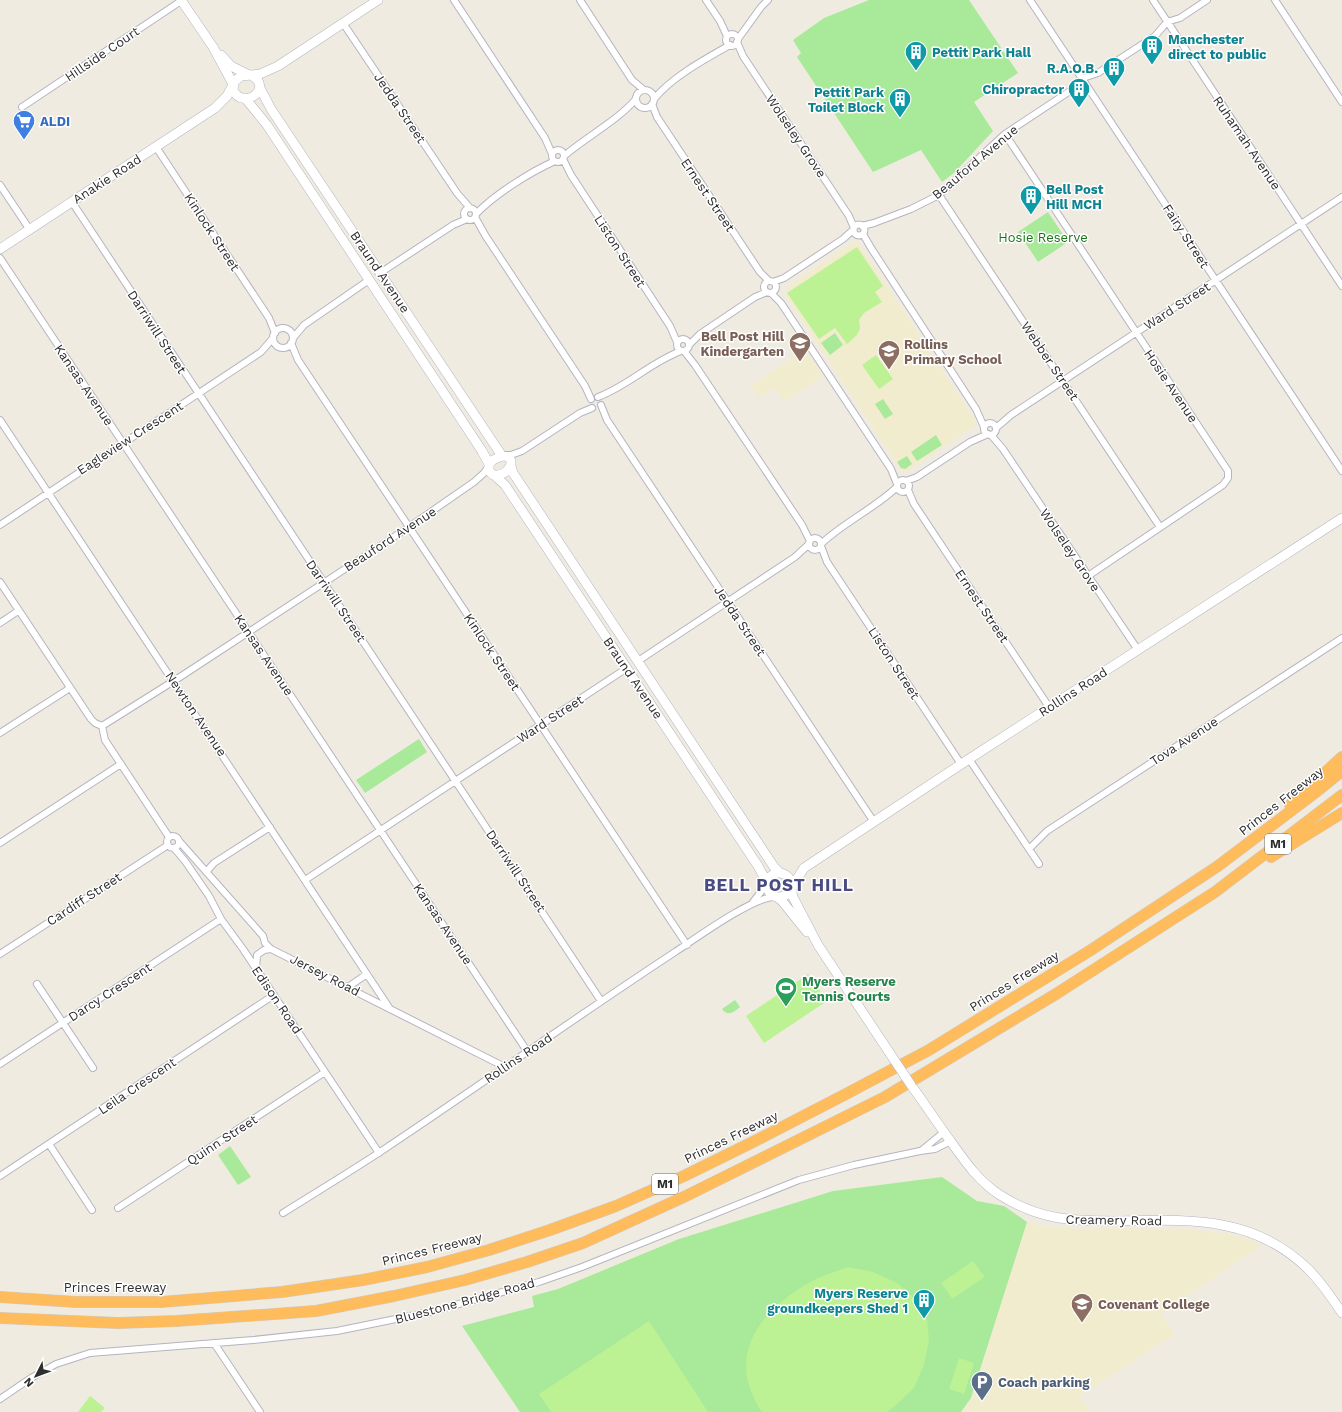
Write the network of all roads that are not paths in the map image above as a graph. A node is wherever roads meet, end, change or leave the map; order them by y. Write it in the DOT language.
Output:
graph roads {
  1 [pos="181,0"];
  2 [pos="378,0"];
  3 [pos="454,0"];
  4 [pos="580,0"];
  5 [pos="706,0"];
  6 [pos="768,0"];
  7 [pos="1030,0"];
  8 [pos="1153,0"];
  9 [pos="1207,0"];
  10 [pos="1274,0"];
  11 [pos="1168,22"];
  12 [pos="344,23"];
  13 [pos="732,39"];
  14 [pos="213,47"];
  15 [pos="278,66"];
  16 [pos="250,75"];
  17 [pos="1083,78"];
  18 [pos="632,80"];
  19 [pos="233,85"];
  20 [pos="260,87"];
  21 [pos="663,87"];
  22 [pos="647,91"];
  23 [pos="636,97"];
  24 [pos="244,98"];
  25 [pos="653,101"];
  26 [pos="1342,102"];
  27 [pos="22,107"];
  28 [pos="643,107"];
  29 [pos="215,108"];
  30 [pos="626,111"];
  31 [pos="657,117"];
  32 [pos="1005,134"];
  33 [pos="156,147"];
  34 [pos="558,156"];
  35 [pos="305,159"];
  36 [pos="294,167"];
  37 [pos="0,186"];
  38 [pos="939,195"];
  39 [pos="1342,197"];
  40 [pos="72,202"];
  41 [pos="470,214"];
  42 [pos="1301,224"];
  43 [pos="30,230"];
  44 [pos="859,230"];
  45 [pos="0,249"];
  46 [pos="0,258"];
  47 [pos="380,273"];
  48 [pos="369,280"];
  49 [pos="1215,281"];
  50 [pos="1342,286"];
  51 [pos="770,287"];
  52 [pos="269,318"];
  53 [pos="304,325"];
  54 [pos="285,329"];
  55 [pos="1136,333"];
  56 [pos="700,334"];
  57 [pos="274,336"];
  58 [pos="292,340"];
  59 [pos="680,341"];
  60 [pos="281,347"];
  61 [pos="686,349"];
  62 [pos="261,352"];
  63 [pos="665,357"];
  64 [pos="298,360"];
  65 [pos="1063,381"];
  66 [pos="198,394"];
  67 [pos="595,402"];
  68 [pos="0,420"];
  69 [pos="990,429"];
  70 [pos="123,443"];
  71 [pos="522,451"];
  72 [pos="503,456"];
  73 [pos="489,465"];
  74 [pos="511,466"];
  75 [pos="1342,471"];
  76 [pos="495,476"];
  77 [pos="474,482"];
  78 [pos="903,487"];
  79 [pos="48,492"];
  80 [pos="1342,518"];
  81 [pos="0,525"];
  82 [pos="409,527"];
  83 [pos="1160,527"];
  84 [pos="834,532"];
  85 [pos="813,540"];
  86 [pos="821,545"];
  87 [pos="814,550"];
  88 [pos="795,557"];
  89 [pos="827,562"];
  90 [pos="1088,576"];
  91 [pos="0,582"];
  92 [pos="324,582"];
  93 [pos="727,602"];
  94 [pos="18,611"];
  95 [pos="0,622"];
  96 [pos="248,632"];
  97 [pos="1342,638"];
  98 [pos="1138,650"];
  99 [pos="638,661"];
  100 [pos="627,668"];
  101 [pos="174,681"];
  102 [pos="70,688"];
  103 [pos="1049,707"];
  104 [pos="540,725"];
  105 [pos="103,726"];
  106 [pos="0,733"];
  107 [pos="1342,757"];
  108 [pos="969,759"];
  109 [pos="121,764"];
  110 [pos="961,764"];
  111 [pos="1342,771"];
  112 [pos="456,781"];
  113 [pos="1342,795"];
  114 [pos="1342,813"];
  115 [pos="874,822"];
  116 [pos="270,827"];
  117 [pos="381,830"];
  118 [pos="169,837"];
  119 [pos="1253,840"];
  120 [pos="179,841"];
  121 [pos="0,843"];
  122 [pos="168,845"];
  123 [pos="174,848"];
  124 [pos="1030,848"];
  125 [pos="1039,864"];
  126 [pos="804,868"];
  127 [pos="207,871"];
  128 [pos="782,874"];
  129 [pos="306,880"];
  130 [pos="767,884"];
  131 [pos="791,888"];
  132 [pos="1215,892"];
  133 [pos="776,897"];
  134 [pos="753,902"];
  135 [pos="221,919"];
  136 [pos="686,945"];
  137 [pos="818,945"];
  138 [pos="265,947"];
  139 [pos="243,949"];
  140 [pos="0,954"];
  141 [pos="257,955"];
  142 [pos="256,969"];
  143 [pos="367,974"];
  144 [pos="37,984"];
  145 [pos="348,987"];
  146 [pos="274,995"];
  147 [pos="601,1001"];
  148 [pos="390,1009"];
  149 [pos="63,1023"];
  150 [pos="527,1051"];
  151 [pos="0,1064"];
  152 [pos="505,1066"];
  153 [pos="93,1068"];
  154 [pos="325,1072"];
  155 [pos="944,1132"];
  156 [pos="950,1141"];
  157 [pos="49,1144"];
  158 [pos="920,1151"];
  159 [pos="379,1153"];
  160 [pos="0,1176"];
  161 [pos="118,1208"];
  162 [pos="92,1210"];
  163 [pos="283,1213"];
  164 [pos="0,1297"];
  165 [pos="1342,1313"];
  166 [pos="0,1318"];
  167 [pos="214,1343"];
  168 [pos="0,1399"];
  169 [pos="260,1412"];
  1 -- 14 [label="street"];
  1 -- 27 [label="street, Hillside Court"];
  2 -- 12 [label="street"];
  3 -- 34 [label="street, Liston Street"];
  4 -- 18 [label="street"];
  5 -- 13 [label="street, Wolseley Grove"];
  6 -- 13 [label="street"];
  7 -- 17 [label="street, Fairy Street"];
  8 -- 11 [label="street, Ruhamah Avenue"];
  9 -- 11 [label="street"];
  10 -- 26 [label="street"];
  11 -- 17 [label="street, Beauford Avenue"];
  11 -- 42 [label="street, Ruhamah Avenue"];
  12 -- 15 [label="street"];
  12 -- 41 [label="street, Jedda Street"];
  13 -- 21 [label="street"];
  13 -- 44 [label="street, Wolseley Grove"];
  14 -- 16 [label="street"];
  14 -- 19 [label="street"];
  15 -- 16 [label="street"];
  15 -- 20 [label="street"];
  16 -- 19 [label="street"];
  16 -- 20 [label="street"];
  17 -- 32 [label="street, Beauford Avenue"];
  17 -- 49 [label="street, Fairy Street"];
  18 -- 22 [label="street"];
  18 -- 23 [label="street"];
  19 -- 24 [label="street"];
  19 -- 29 [label="street, Anakie Road"];
  20 -- 24 [label="street"];
  20 -- 35 [label="street, Braund Avenue"];
  21 -- 22 [label="street"];
  21 -- 25 [label="street"];
  22 -- 23 [label="street"];
  22 -- 25 [label="street"];
  23 -- 28 [label="street"];
  23 -- 30 [label="street"];
  24 -- 29 [label="street, Anakie Road"];
  24 -- 36 [label="street, Braund Avenue"];
  25 -- 28 [label="street"];
  25 -- 31 [label="street, Ernest Street"];
  28 -- 30 [label="street"];
  28 -- 31 [label="street, Ernest Street"];
  29 -- 33 [label="street, Anakie Road"];
  30 -- 34 [label="street"];
  31 -- 51 [label="street, Ernest Street"];
  32 -- 38 [label="street, Beauford Avenue"];
  32 -- 55 [label="street, Hosie Avenue"];
  33 -- 40 [label="street, Anakie Road"];
  33 -- 52 [label="street, Kinlock Street"];
  34 -- 41 [label="street"];
  34 -- 59 [label="street, Liston Street"];
  35 -- 36 [label="street"];
  35 -- 47 [label="street, Braund Avenue"];
  36 -- 48 [label="street, Braund Avenue"];
  37 -- 43 [label="street"];
  38 -- 44 [label="street, Beauford Avenue"];
  38 -- 65 [label="street, Webber Street"];
  39 -- 42 [label="street, Ward Street"];
  40 -- 43 [label="street, Anakie Road"];
  40 -- 66 [label="street, Darriwill Street"];
  41 -- 47 [label="street"];
  41 -- 67 [label="street, Jedda Street"];
  42 -- 49 [label="street, Ward Street"];
  42 -- 50 [label="street, Ruhamah Avenue"];
  43 -- 45 [label="street, Anakie Road"];
  44 -- 51 [label="street, Beauford Avenue"];
  44 -- 69 [label="street, Wolseley Grove"];
  46 -- 70 [label="street, Kansas Avenue"];
  47 -- 48 [label="street"];
  47 -- 72 [label="street, Braund Avenue"];
  48 -- 53 [label="street"];
  48 -- 73 [label="street, Braund Avenue"];
  49 -- 55 [label="street, Ward Street"];
  49 -- 75 [label="street, Fairy Street"];
  51 -- 56 [label="street, Beauford Avenue"];
  51 -- 78 [label="street, Ernest Street"];
  52 -- 54 [label="street, Kinlock Street"];
  52 -- 57 [label="street, Kinlock Street"];
  53 -- 54 [label="street"];
  53 -- 58 [label="street"];
  54 -- 57 [label="street"];
  54 -- 58 [label="street"];
  55 -- 65 [label="street, Ward Street"];
  55 -- 83 [label="street, Hosie Avenue"];
  56 -- 59 [label="street, Beauford Avenue"];
  56 -- 61 [label="street, Beauford Avenue"];
  57 -- 60 [label="street"];
  57 -- 62 [label="street, Eagleview Crescent"];
  58 -- 60 [label="street"];
  58 -- 64 [label="street, Kinlock Street"];
  59 -- 61 [label="street"];
  59 -- 61 [label="street"];
  59 -- 63 [label="street, Beauford Avenue"];
  60 -- 62 [label="street, Eagleview Crescent"];
  60 -- 64 [label="street, Kinlock Street"];
  61 -- 63 [label="street, Beauford Avenue"];
  61 -- 85 [label="street"];
  62 -- 66 [label="street, Eagleview Crescent"];
  63 -- 67 [label="street, Beauford Avenue"];
  64 -- 82 [label="street, Kinlock Street"];
  65 -- 69 [label="street, Ward Street"];
  65 -- 83 [label="street, Webber Street"];
  66 -- 70 [label="street, Eagleview Crescent"];
  66 -- 92 [label="street, Darriwill Street"];
  67 -- 71 [label="street, Beauford Avenue"];
  67 -- 93 [label="street, Jedda Street"];
  68 -- 79 [label="street, Newton Avenue"];
  69 -- 78 [label="street, Ward Street"];
  69 -- 90 [label="street, Wolseley Grove"];
  70 -- 79 [label="street, Eagleview Crescent"];
  70 -- 96 [label="street, Kansas Avenue"];
  71 -- 72 [label="street, Beauford Avenue"];
  71 -- 74 [label="street, Beauford Avenue"];
  72 -- 73 [label="street"];
  72 -- 74 [label="street"];
  73 -- 76 [label="street"];
  73 -- 77 [label="street, Beauford Avenue"];
  74 -- 76 [label="street"];
  74 -- 99 [label="street, Braund Avenue"];
  76 -- 77 [label="street, Beauford Avenue"];
  76 -- 100 [label="street, Braund Avenue"];
  77 -- 82 [label="street, Beauford Avenue"];
  78 -- 84 [label="street, Ward Street"];
  78 -- 103 [label="street, Ernest Street"];
  79 -- 81 [label="street, Eagleview Crescent"];
  79 -- 101 [label="street, Newton Avenue"];
  80 -- 98 [label="street, Rollins Road"];
  82 -- 92 [label="street, Beauford Avenue"];
  82 -- 104 [label="street, Kinlock Street"];
  83 -- 90 [label="street"];
  84 -- 85 [label="street, Ward Street"];
  84 -- 86 [label="street, Ward Street"];
  85 -- 86 [label="street"];
  85 -- 87 [label="street"];
  85 -- 88 [label="street, Ward Street"];
  86 -- 87 [label="street"];
  86 -- 89 [label="street, Liston Street"];
  87 -- 88 [label="street, Ward Street"];
  87 -- 89 [label="street, Liston Street"];
  88 -- 93 [label="street, Ward Street"];
  89 -- 110 [label="street, Liston Street"];
  90 -- 98 [label="street, Wolseley Grove"];
  91 -- 94 [label="street"];
  92 -- 96 [label="street, Beauford Avenue"];
  92 -- 112 [label="street, Darriwill Street"];
  93 -- 99 [label="street, Ward Street"];
  93 -- 115 [label="street, Jedda Street"];
  94 -- 95 [label="street"];
  94 -- 102 [label="street"];
  96 -- 101 [label="street, Beauford Avenue"];
  96 -- 117 [label="street, Kansas Avenue"];
  97 -- 124 [label="street, Tova Avenue"];
  98 -- 103 [label="street, Rollins Road"];
  99 -- 100 [label="street, Ward Street"];
  99 -- 128 [label="street, Braund Avenue"];
  100 -- 104 [label="street, Ward Street"];
  100 -- 130 [label="street, Braund Avenue"];
  101 -- 105 [label="street, Beauford Avenue"];
  101 -- 116 [label="street, Newton Avenue"];
  102 -- 105 [label="street"];
  102 -- 106 [label="street"];
  103 -- 108 [label="street, Rollins Road"];
  104 -- 112 [label="street, Ward Street"];
  104 -- 136 [label="street, Kinlock Street"];
  105 -- 109 [label="street"];
  107 -- 119 [label="highway"];
  108 -- 110 [label="street, Rollins Road"];
  108 -- 124 [label="street"];
  109 -- 118 [label="street"];
  109 -- 121 [label="street"];
  110 -- 115 [label="street, Rollins Road"];
  111 -- 119 [label="highway, Princes Freeway / M1"];
  112 -- 117 [label="street, Ward Street"];
  112 -- 147 [label="street, Darriwill Street"];
  113 -- 132 [label="highway, M1"];
  114 -- 132 [label="highway"];
  115 -- 126 [label="street, Rollins Road"];
  116 -- 127 [label="street"];
  116 -- 129 [label="street, Newton Avenue"];
  117 -- 129 [label="street, Ward Street"];
  117 -- 150 [label="street, Kansas Avenue"];
  118 -- 120 [label="street"];
  118 -- 122 [label="street"];
  119 -- 164 [label="highway, Princes Freeway / M1"];
  120 -- 123 [label="street"];
  120 -- 127 [label="street, Jersey Road"];
  122 -- 123 [label="street"];
  122 -- 140 [label="street, Cardiff Street"];
  123 -- 135 [label="street, Edison Road"];
  124 -- 125 [label="street"];
  126 -- 128 [label="street, Rollins Road"];
  126 -- 131 [label="street, Rollins Road"];
  127 -- 138 [label="street, Jersey Road"];
  128 -- 130 [label="street"];
  128 -- 131 [label="street"];
  129 -- 143 [label="street, Newton Avenue"];
  130 -- 133 [label="street"];
  130 -- 134 [label="street, Rollins Road"];
  131 -- 133 [label="street"];
  131 -- 137 [label="street, Creamery Road"];
  132 -- 166 [label="highway, M1"];
  133 -- 134 [label="street, Rollins Road"];
  133 -- 137 [label="street, Creamery Road"];
  134 -- 136 [label="street, Rollins Road"];
  135 -- 139 [label="street, Edison Road"];
  135 -- 149 [label="street, Darcy Crescent"];
  136 -- 147 [label="street, Rollins Road"];
  137 -- 155 [label="street, Creamery Road, bridge"];
  138 -- 141 [label="street"];
  138 -- 145 [label="street, Jersey Road"];
  139 -- 141 [label="street"];
  139 -- 142 [label="street, Edison Road"];
  141 -- 142 [label="street"];
  142 -- 146 [label="street, Edison Road"];
  143 -- 145 [label="street"];
  143 -- 148 [label="street, Newton Avenue"];
  144 -- 149 [label="street"];
  145 -- 148 [label="street, Jersey Road"];
  146 -- 154 [label="street, Edison Road"];
  146 -- 157 [label="street, Leila Crescent"];
  147 -- 150 [label="street, Rollins Road"];
  148 -- 152 [label="street, Jersey Road"];
  149 -- 151 [label="street, Darcy Crescent"];
  149 -- 153 [label="street"];
  150 -- 152 [label="street, Rollins Road"];
  152 -- 159 [label="street, Rollins Road"];
  154 -- 159 [label="street, Edison Road"];
  154 -- 161 [label="street, Quinn Street"];
  155 -- 156 [label="street, Creamery Road"];
  155 -- 158 [label="street, Bluestone Bridge Road"];
  156 -- 158 [label="street, Bluestone Bridge Road"];
  156 -- 165 [label="street, Creamery Road"];
  157 -- 160 [label="street, Leila Crescent"];
  157 -- 162 [label="street"];
  158 -- 167 [label="street, Bluestone Bridge Road"];
  159 -- 163 [label="street, Rollins Road"];
  167 -- 168 [label="street, Bluestone Bridge Road"];
  167 -- 169 [label="street"];
}
